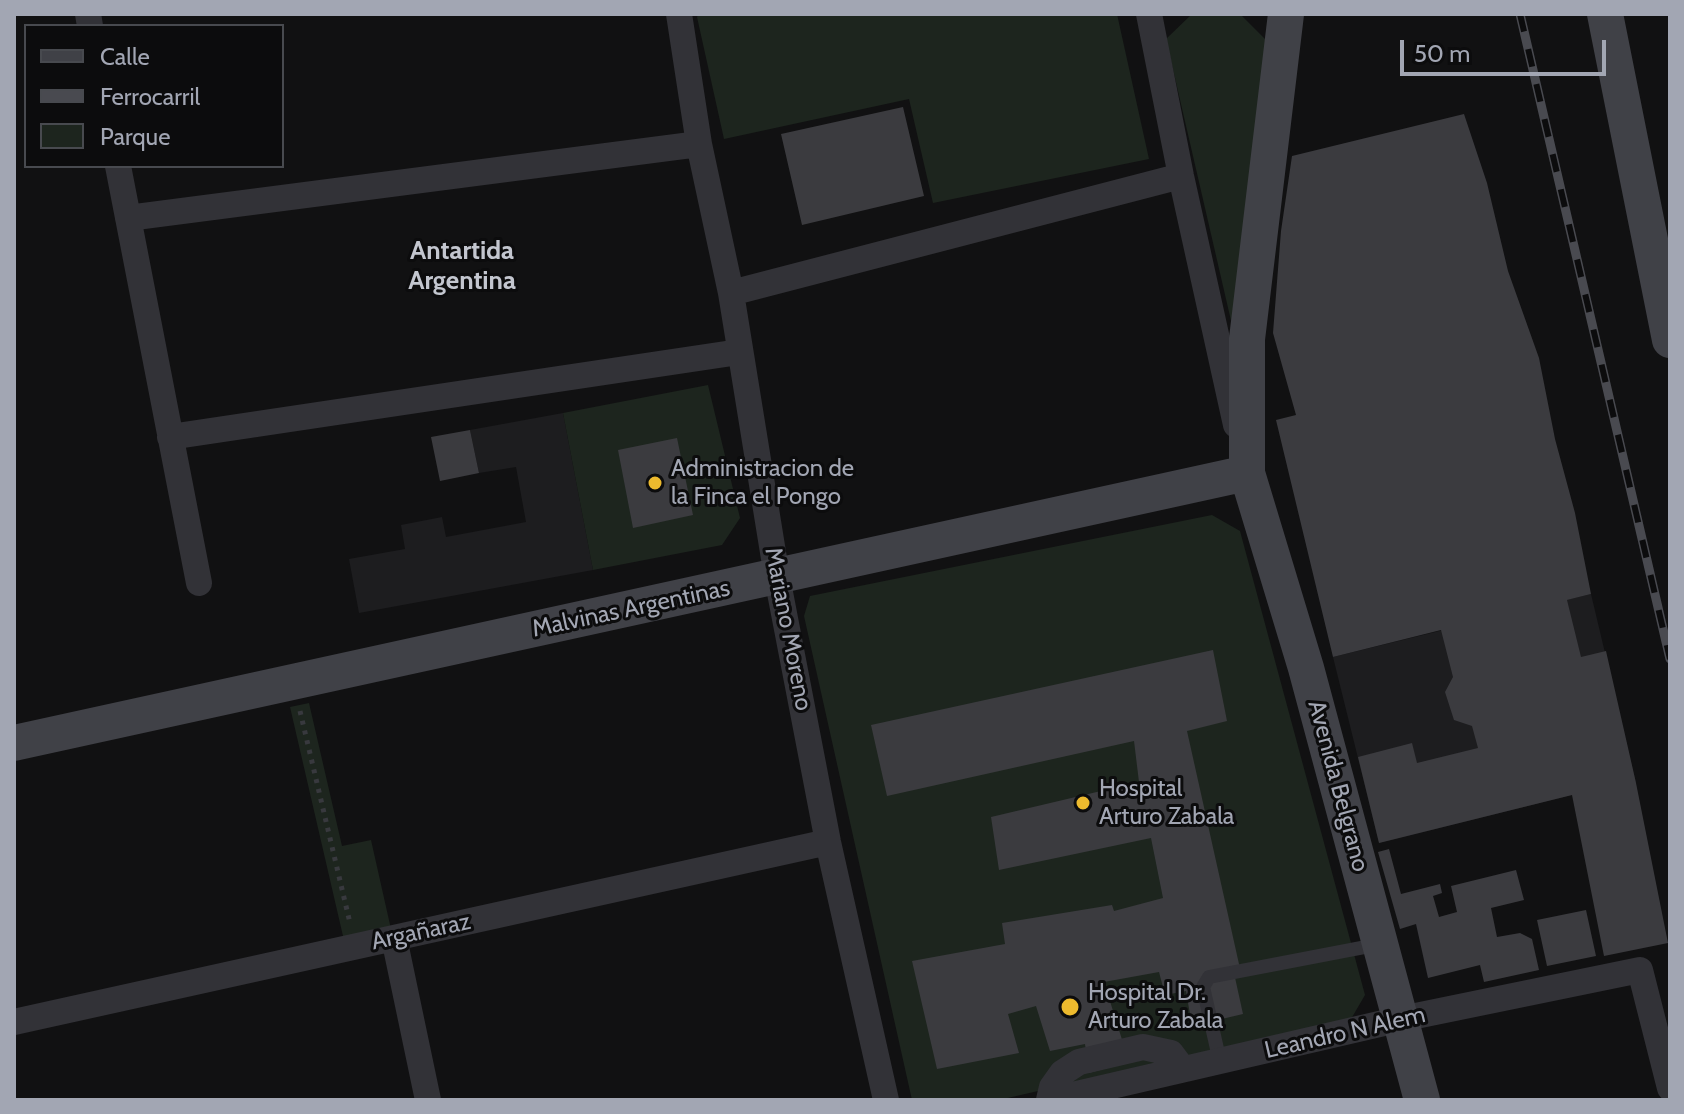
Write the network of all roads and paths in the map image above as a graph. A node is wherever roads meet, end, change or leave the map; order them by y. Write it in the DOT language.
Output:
graph roads {
  1 [pos="679,14"];
  2 [pos="1149,14"];
  3 [pos="1286,14"];
  4 [pos="1605,14"];
  5 [pos="699,144"];
  6 [pos="118,168"];
  7 [pos="1181,176"];
  8 [pos="128,218"];
  9 [pos="731,293"];
  10 [pos="1670,340"];
  11 [pos="739,352"];
  12 [pos="170,437"];
  13 [pos="1247,473"];
  14 [pos="777,577"];
  15 [pos="199,583"];
  16 [pos="294,682"];
  17 [pos="14,743"];
  18 [pos="828,842"];
  19 [pos="352,931"];
  20 [pos="394,938"];
  21 [pos="1382,944"];
  22 [pos="1401,1019"];
  23 [pos="14,1022"];
  24 [pos="1220,1062"];
  25 [pos="1670,1088"];
  26 [pos="428,1100"];
  27 [pos="886,1100"];
  28 [pos="1050,1100"];
  29 [pos="1422,1100"];
  1 -- 5 [label="street, Mariano Moreno"];
  2 -- 7 [label="street"];
  3 -- 13 [label="street, Avenida Belgrano"];
  4 -- 10 [label="street"];
  5 -- 8 [label="street"];
  5 -- 9 [label="street, Mariano Moreno"];
  6 -- 8 [label="street"];
  7 -- 9 [label="street"];
  7 -- 13 [label="street"];
  8 -- 12 [label="street"];
  9 -- 11 [label="street, Mariano Moreno"];
  11 -- 12 [label="street"];
  11 -- 14 [label="street, Mariano Moreno"];
  12 -- 15 [label="street"];
  13 -- 14 [label="street, Malvinas Argentinas"];
  13 -- 21 [label="street, Avenida Belgrano"];
  14 -- 16 [label="street, Malvinas Argentinas"];
  14 -- 18 [label="street, Mariano Moreno"];
  16 -- 17 [label="street, Malvinas Argentinas"];
  16 -- 19 [label="path"];
  18 -- 20 [label="street, Argañaraz"];
  18 -- 27 [label="street, Mariano Moreno"];
  20 -- 23 [label="street, Argañaraz"];
  20 -- 26 [label="street"];
  21 -- 22 [label="street, Avenida Belgrano"];
  21 -- 24 [label="lane"];
  22 -- 24 [label="street, Leandro N Alem"];
  22 -- 25 [label="street, Leandro N Alem"];
  22 -- 29 [label="street, Avenida Belgrano"];
  24 -- 28 [label="street, Leandro N Alem"];
}
